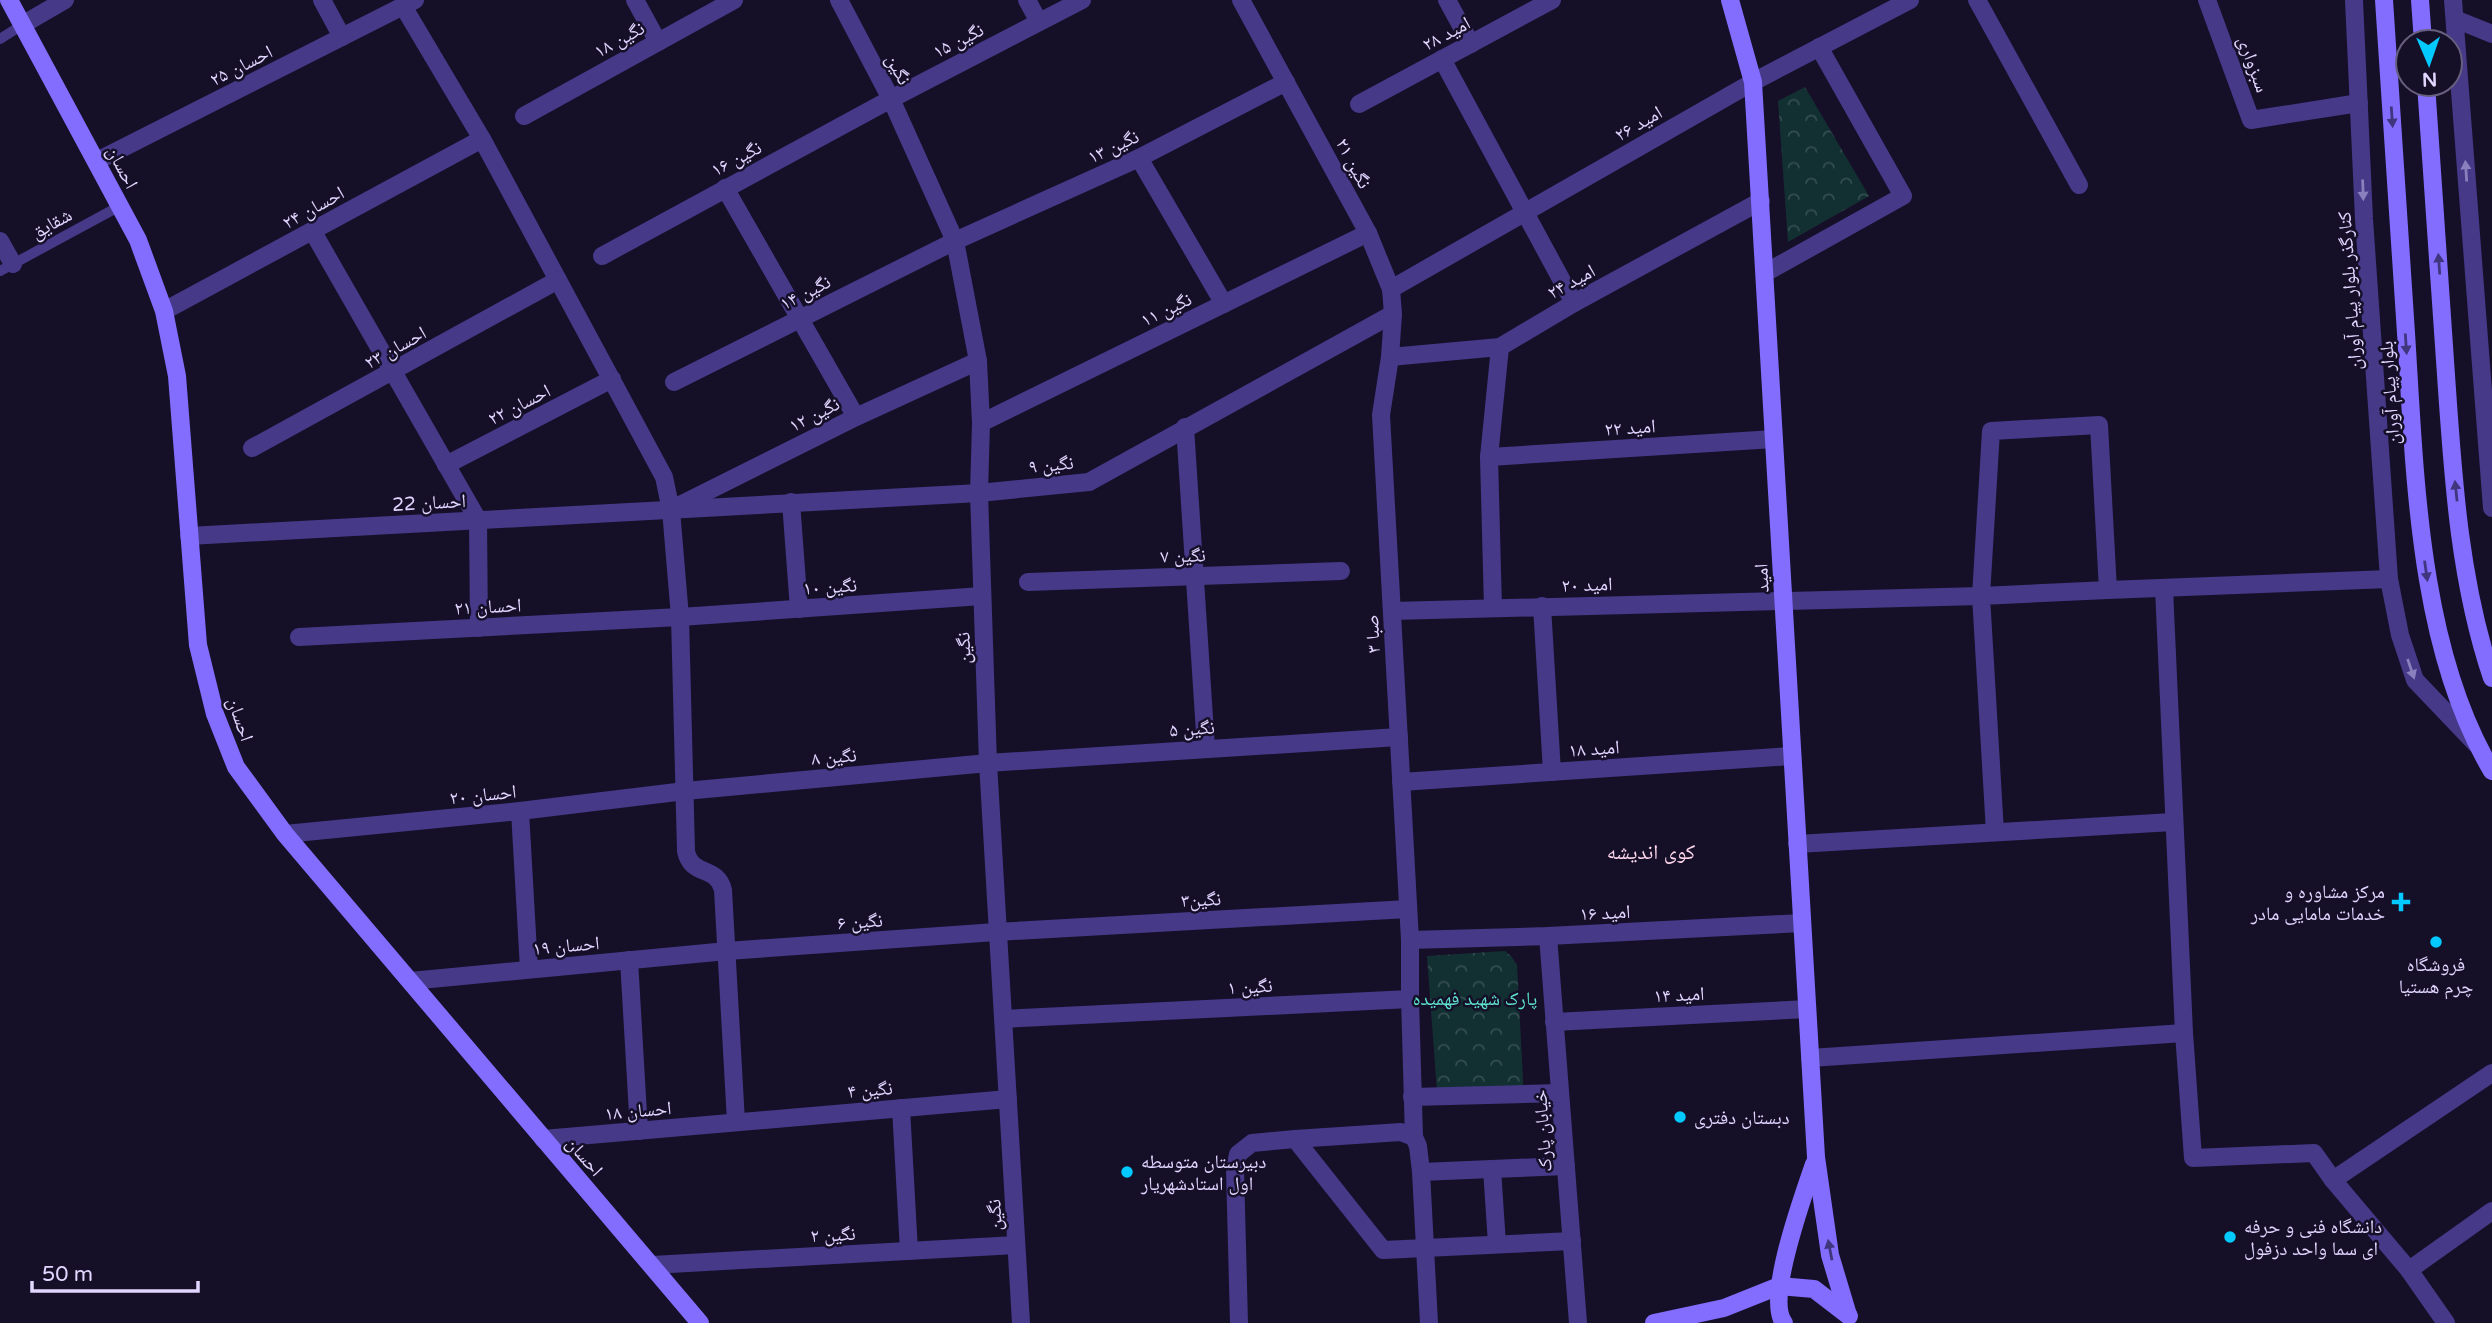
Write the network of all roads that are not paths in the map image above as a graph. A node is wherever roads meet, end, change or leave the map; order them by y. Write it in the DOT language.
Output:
graph roads {
  1 [pos="9,0"];
  2 [pos="65,0"];
  3 [pos="322,0"];
  4 [pos="635,0"];
  5 [pos="734,0"];
  6 [pos="839,0"];
  7 [pos="1027,0"];
  8 [pos="1082,0"];
  9 [pos="1241,0"];
  10 [pos="1447,0"];
  11 [pos="1552,0"];
  12 [pos="1730,0"];
  13 [pos="1910,0"];
  14 [pos="1977,0"];
  15 [pos="2207,0"];
  16 [pos="2354,0"];
  17 [pos="2384,0"];
  18 [pos="2420,0"];
  19 [pos="2453,0"];
  20 [pos="409,3"];
  21 [pos="2455,19"];
  22 [pos="1039,22"];
  23 [pos="22,25"];
  24 [pos="2422,28"];
  25 [pos="2492,34"];
  26 [pos="342,37"];
  27 [pos="0,39"];
  28 [pos="658,42"];
  29 [pos="1471,44"];
  30 [pos="1819,47"];
  31 [pos="1442,59"];
  32 [pos="1286,82"];
  33 [pos="1753,82"];
  34 [pos="2427,98"];
  35 [pos="891,99"];
  36 [pos="2359,103"];
  37 [pos="1359,104"];
  38 [pos="524,116"];
  39 [pos="482,139"];
  40 [pos="1139,158"];
  41 [pos="97,162"];
  42 [pos="2079,185"];
  43 [pos="725,188"];
  44 [pos="1761,201"];
  45 [pos="120,206"];
  46 [pos="1524,212"];
  47 [pos="313,232"];
  48 [pos="1368,233"];
  49 [pos="0,241"];
  50 [pos="955,241"];
  51 [pos="602,256"];
  52 [pos="6,268"];
  53 [pos="1765,273"];
  54 [pos="558,280"];
  55 [pos="1391,289"];
  56 [pos="1574,303"];
  57 [pos="1224,304"];
  58 [pos="164,311"];
  59 [pos="1393,314"];
  60 [pos="800,318"];
  61 [pos="1500,347"];
  62 [pos="1390,357"];
  63 [pos="978,361"];
  64 [pos="393,373"];
  65 [pos="612,379"];
  66 [pos="674,382"];
  67 [pos="856,417"];
  68 [pos="981,423"];
  69 [pos="1185,427"];
  70 [pos="1774,439"];
  71 [pos="252,448"];
  72 [pos="1489,457"];
  73 [pos="446,465"];
  74 [pos="979,493"];
  75 [pos="791,502"];
  76 [pos="2492,508"];
  77 [pos="671,510"];
  78 [pos="478,520"];
  79 [pos="189,536"];
  80 [pos="1341,570"];
  81 [pos="1195,576"];
  82 [pos="2389,579"];
  83 [pos="1028,582"];
  84 [pos="2164,587"];
  85 [pos="2108,590"];
  86 [pos="982,596"];
  87 [pos="1981,596"];
  88 [pos="1783,599"];
  89 [pos="1542,606"];
  90 [pos="1493,608"];
  91 [pos="799,609"];
  92 [pos="1392,611"];
  93 [pos="680,617"];
  94 [pos="479,628"];
  95 [pos="299,637"];
  96 [pos="2492,678"];
  97 [pos="1399,737"];
  98 [pos="2476,744"];
  99 [pos="1206,748"];
  100 [pos="1791,757"];
  101 [pos="988,763"];
  102 [pos="2492,771"];
  103 [pos="1552,772"];
  104 [pos="1401,782"];
  105 [pos="685,791"];
  106 [pos="520,811"];
  107 [pos="2174,822"];
  108 [pos="1995,832"];
  109 [pos="285,834"];
  110 [pos="1797,844"];
  111 [pos="1408,909"];
  112 [pos="1802,923"];
  113 [pos="996,932"];
  114 [pos="1548,936"];
  115 [pos="1410,940"];
  116 [pos="727,951"];
  117 [pos="629,960"];
  118 [pos="529,969"];
  119 [pos="410,981"];
  120 [pos="1410,999"];
  121 [pos="1807,1009"];
  122 [pos="1003,1019"];
  123 [pos="1555,1022"];
  124 [pos="2184,1033"];
  125 [pos="1810,1058"];
  126 [pos="2492,1073"];
  127 [pos="1560,1093"];
  128 [pos="1412,1097"];
  129 [pos="1007,1098"];
  130 [pos="901,1108"];
  131 [pos="736,1122"];
  132 [pos="639,1130"];
  133 [pos="1414,1137"];
  134 [pos="543,1139"];
  135 [pos="1295,1139"];
  136 [pos="1816,1157"];
  137 [pos="1566,1166"];
  138 [pos="1492,1169"];
  139 [pos="1421,1172"];
  140 [pos="2333,1180"];
  141 [pos="2492,1211"];
  142 [pos="1572,1241"];
  143 [pos="1497,1244"];
  144 [pos="1016,1245"];
  145 [pos="1425,1248"];
  146 [pos="909,1251"];
  147 [pos="652,1265"];
  148 [pos="2409,1270"];
  149 [pos="1779,1286"];
  150 [pos="1851,1319"];
  151 [pos="700,1323"];
  152 [pos="1021,1323"];
  153 [pos="1240,1323"];
  154 [pos="1429,1323"];
  155 [pos="1578,1323"];
  156 [pos="1654,1323"];
  157 [pos="1784,1323"];
  158 [pos="2446,1323"];
  1 -- 23 [label="main road, احسان"];
  2 -- 23 [label="street"];
  3 -- 26 [label="street"];
  4 -- 28 [label="street"];
  5 -- 28 [label="street, نگین ۱۸"];
  6 -- 35 [label="street, نگین"];
  7 -- 22 [label="street"];
  8 -- 22 [label="street, نگین ۱۵"];
  9 -- 32 [label="street, نگین ۲۱"];
  10 -- 29 [label="street"];
  11 -- 29 [label="street, امید ۲۸"];
  12 -- 33 [label="main road, امید"];
  13 -- 30 [label="street, امید ۲۶"];
  14 -- 42 [label="street"];
  15 -- 36 [label="street, سبزواری"];
  16 -- 36 [label="street, کنارگذر بلوار پیام آوران"];
  17 -- 98 [label="main road, بلوار پیام آوران, one-way"];
  18 -- 24 [label="main road"];
  19 -- 21 [label="street"];
  20 -- 26 [label="street, احسان ۲۵"];
  20 -- 39 [label="street"];
  21 -- 25 [label="street"];
  76 -- 21 [label="street, one-way"];
  22 -- 35 [label="street, نگین ۱۵"];
  23 -- 27 [label="lane"];
  23 -- 41 [label="main road, احسان"];
  26 -- 41 [label="street, احسان ۲۵"];
  28 -- 38 [label="street, نگین ۱۸"];
  29 -- 31 [label="street, امید ۲۸"];
  30 -- 33 [label="street, امید ۲۶"];
  30 -- 53 [label="street"];
  31 -- 37 [label="street, امید ۲۸"];
  31 -- 46 [label="street"];
  32 -- 40 [label="street, نگین ۱۳"];
  32 -- 48 [label="street, نگین ۲۱"];
  33 -- 44 [label="main road, امید"];
  33 -- 46 [label="street, امید ۲۶"];
  96 -- 34 [label="main road, one-way"];
  35 -- 43 [label="street, نگین ۱۶"];
  35 -- 50 [label="street, نگین"];
  36 -- 82 [label="street, کنارگذر بلوار پیام آوران, one-way"];
  39 -- 47 [label="street, احسان ۲۴"];
  39 -- 54 [label="street"];
  40 -- 50 [label="street, نگین ۱۳"];
  40 -- 57 [label="street"];
  41 -- 45 [label="main road, احسان"];
  43 -- 51 [label="street, نگین ۱۶"];
  43 -- 60 [label="street"];
  44 -- 53 [label="main road, امید"];
  44 -- 56 [label="street, امید ۲۴"];
  45 -- 52 [label="lane, شقایق"];
  45 -- 58 [label="main road, احسان"];
  46 -- 55 [label="street, امید ۲۶"];
  46 -- 56 [label="street"];
  47 -- 58 [label="street, احسان ۲۴"];
  47 -- 64 [label="street"];
  48 -- 55 [label="street, نگین ۲۱"];
  48 -- 57 [label="street, نگین ۱۱"];
  49 -- 52 [label="street"];
  50 -- 60 [label="street, نگین ۱۴"];
  50 -- 63 [label="street, نگین"];
  53 -- 70 [label="main road, امید"];
  54 -- 64 [label="street, احسان ۲۳"];
  54 -- 65 [label="street"];
  55 -- 59 [label="street, نگین ۲۱"];
  56 -- 61 [label="street, امید ۲۴"];
  57 -- 68 [label="street, نگین ۱۱"];
  58 -- 79 [label="main road, احسان"];
  59 -- 62 [label="street, نگین ۲۱"];
  59 -- 69 [label="street, نگین ۹"];
  60 -- 66 [label="street, نگین ۱۴"];
  60 -- 67 [label="street"];
  61 -- 62 [label="street, امید ۲۴"];
  61 -- 72 [label="street"];
  62 -- 92 [label="street, صبا ۳"];
  63 -- 67 [label="street, نگین ۱۲"];
  63 -- 68 [label="street, نگین"];
  64 -- 71 [label="street, احسان ۲۳"];
  64 -- 73 [label="street"];
  65 -- 73 [label="street, احسان ۲۲"];
  65 -- 77 [label="street"];
  67 -- 77 [label="street, نگین ۱۲"];
  68 -- 74 [label="street, نگین"];
  69 -- 74 [label="street, نگین ۹"];
  69 -- 81 [label="street"];
  70 -- 72 [label="street, امید ۲۲"];
  70 -- 88 [label="main road, امید"];
  72 -- 90 [label="street"];
  73 -- 78 [label="street"];
  74 -- 75 [label="street, نگین ۹"];
  74 -- 86 [label="street, نگین"];
  75 -- 77 [label="street, نگین ۹"];
  75 -- 91 [label="street"];
  77 -- 78 [label="street, احسان 22"];
  77 -- 93 [label="street"];
  78 -- 79 [label="street, احسان 22"];
  78 -- 94 [label="street"];
  79 -- 109 [label="main road, احسان"];
  80 -- 81 [label="street, نگین ۷"];
  81 -- 83 [label="street, نگین ۷"];
  81 -- 99 [label="street"];
  82 -- 84 [label="street, امید ۲۰"];
  82 -- 98 [label="street, کنارگذر بلوار پیام آوران, one-way"];
  84 -- 85 [label="street, امید ۲۰"];
  84 -- 107 [label="street"];
  85 -- 87 [label="street, امید ۲۰"];
  85 -- 87 [label="street"];
  86 -- 91 [label="street, نگین ۱۰"];
  86 -- 101 [label="street, نگین"];
  87 -- 88 [label="street, امید ۲۰"];
  87 -- 108 [label="street"];
  88 -- 89 [label="street, امید ۲۰"];
  88 -- 100 [label="main road, امید"];
  89 -- 90 [label="street, امید ۲۰"];
  89 -- 103 [label="street"];
  90 -- 92 [label="street, امید ۲۰"];
  91 -- 93 [label="street, نگین ۱۰"];
  92 -- 97 [label="street, صبا ۳"];
  93 -- 94 [label="street, احسان ۲۱"];
  93 -- 105 [label="street"];
  94 -- 95 [label="street, احسان ۲۱"];
  97 -- 99 [label="street, نگین ۵"];
  97 -- 104 [label="street, صبا ۳"];
  98 -- 102 [label="main road, بلوار پیام آوران"];
  99 -- 101 [label="street, نگین ۵"];
  100 -- 103 [label="street, امید ۱۸"];
  100 -- 110 [label="main road, امید"];
  101 -- 105 [label="street, نگین ۸"];
  101 -- 113 [label="street, نگین"];
  103 -- 104 [label="street, امید ۱۸"];
  104 -- 111 [label="street, صبا ۳"];
  105 -- 106 [label="street, احسان ۲۰"];
  105 -- 116 [label="street"];
  106 -- 109 [label="street, احسان ۲۰"];
  106 -- 118 [label="street"];
  107 -- 108 [label="street"];
  107 -- 124 [label="street"];
  108 -- 110 [label="street"];
  109 -- 119 [label="main road, احسان"];
  110 -- 112 [label="main road, امید"];
  111 -- 113 [label="street, نگین۳"];
  111 -- 115 [label="street"];
  112 -- 114 [label="street, امید ۱۶"];
  112 -- 121 [label="main road, امید"];
  113 -- 116 [label="street, نگین ۶"];
  113 -- 122 [label="street, نگین"];
  114 -- 115 [label="street, امید ۱۶"];
  114 -- 123 [label="street, خیابان پارک"];
  115 -- 120 [label="street"];
  116 -- 117 [label="street, احسان ۱۹"];
  116 -- 131 [label="street"];
  117 -- 118 [label="street, احسان ۱۹"];
  117 -- 132 [label="street"];
  118 -- 119 [label="street, احسان ۱۹"];
  119 -- 134 [label="main road, احسان"];
  120 -- 122 [label="street, نگین ۱"];
  120 -- 128 [label="street"];
  121 -- 123 [label="street, امید ۱۴"];
  121 -- 125 [label="main road, امید"];
  122 -- 129 [label="street, نگین"];
  123 -- 127 [label="street, خیابان پارک"];
  124 -- 125 [label="street"];
  124 -- 140 [label="street"];
  125 -- 136 [label="main road, امید"];
  126 -- 140 [label="street"];
  127 -- 128 [label="street"];
  127 -- 137 [label="street, خیابان پارک"];
  128 -- 133 [label="street"];
  129 -- 130 [label="street, نگین ۴"];
  129 -- 144 [label="street, نگین"];
  130 -- 131 [label="street, نگین ۴"];
  130 -- 146 [label="street"];
  131 -- 132 [label="street, احسان ۱۸"];
  132 -- 134 [label="street, احسان ۱۸"];
  133 -- 135 [label="street"];
  133 -- 139 [label="street"];
  134 -- 147 [label="main road, احسان"];
  135 -- 145 [label="street"];
  135 -- 153 [label="street"];
  136 -- 149 [label="main road"];
  150 -- 136 [label="main road, one-way"];
  137 -- 138 [label="street"];
  137 -- 142 [label="street, خیابان پارک"];
  138 -- 139 [label="street"];
  138 -- 143 [label="street"];
  139 -- 145 [label="street"];
  140 -- 148 [label="street"];
  141 -- 148 [label="street"];
  142 -- 143 [label="street"];
  142 -- 155 [label="street, خیابان پارک"];
  143 -- 145 [label="street"];
  144 -- 146 [label="street, نگین ۲"];
  144 -- 152 [label="street, نگین"];
  145 -- 154 [label="street"];
  146 -- 147 [label="street, نگین ۲"];
  147 -- 151 [label="main road, احسان"];
  148 -- 158 [label="street"];
  149 -- 150 [label="main road"];
  149 -- 156 [label="main road"];
  149 -- 157 [label="main road"];
}
